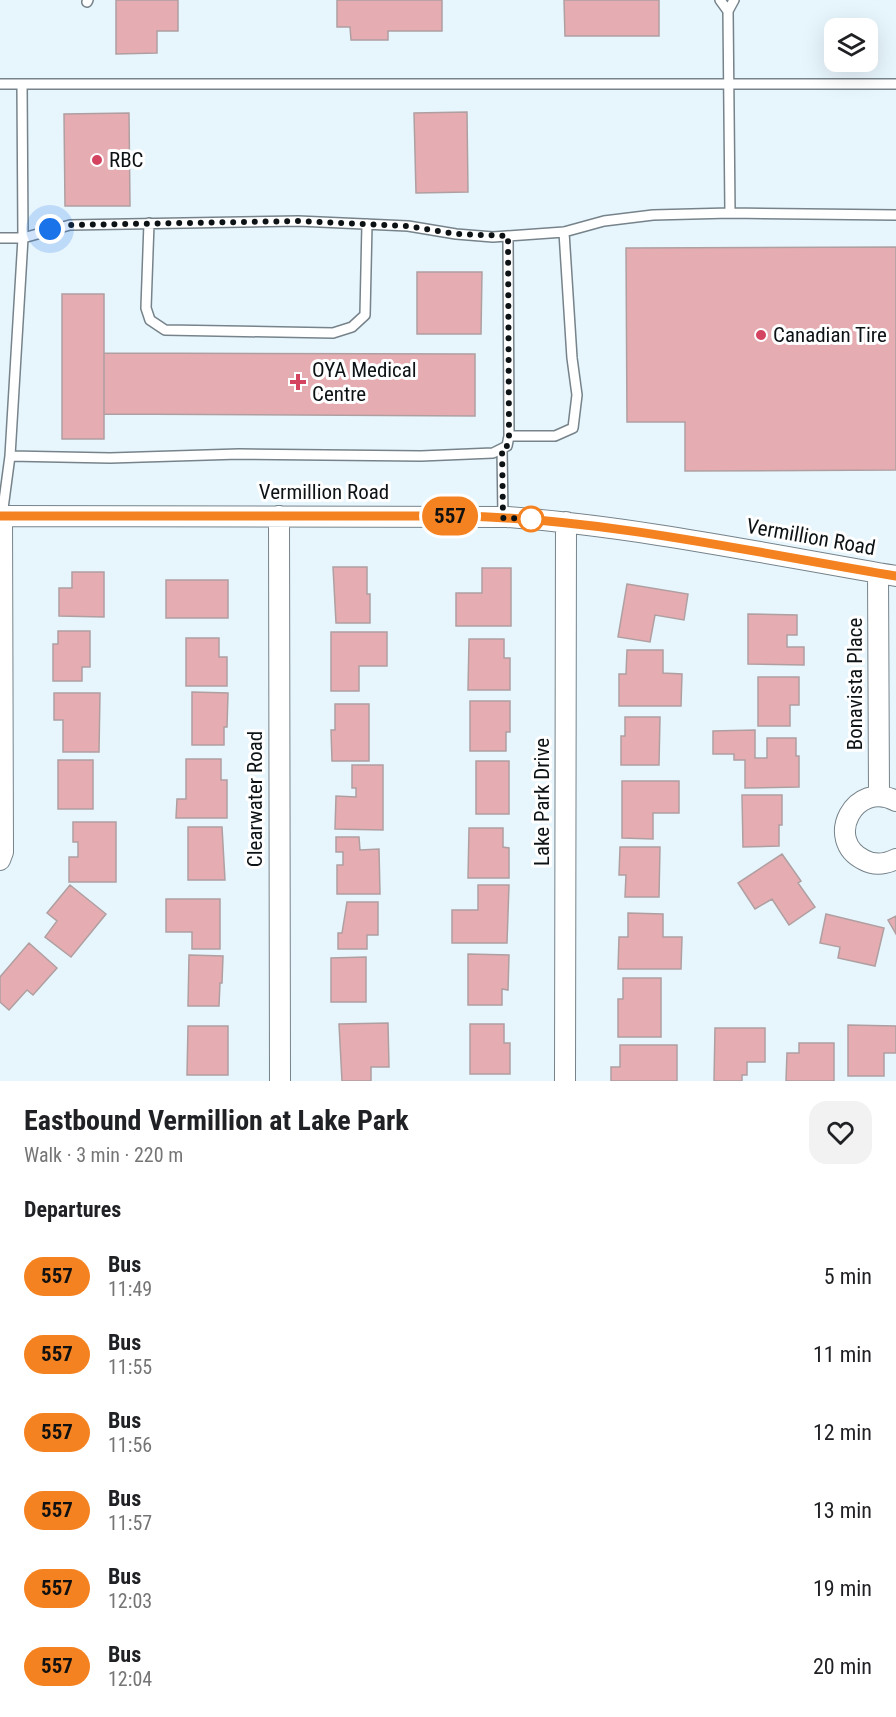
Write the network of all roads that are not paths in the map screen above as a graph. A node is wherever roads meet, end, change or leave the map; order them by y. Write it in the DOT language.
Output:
graph roads {
  1 [pos="720,0"];
  2 [pos="734,0"];
  3 [pos="728,11"];
  4 [pos="728,83"];
  5 [pos="0,84"];
  6 [pos="22,84"];
  7 [pos="896,84"];
  8 [pos="730,213"];
  9 [pos="896,215"];
  10 [pos="149,223"];
  11 [pos="367,224"];
  12 [pos="564,232"];
  13 [pos="508,236"];
  14 [pos="0,238"];
  15 [pos="23,238"];
  16 [pos="509,436"];
  17 [pos="502,448"];
  18 [pos="10,456"];
  19 [pos="1,516"];
  20 [pos="279,516"];
  21 [pos="503,518"];
  22 [pos="566,522"];
  23 [pos="887,574"];
  24 [pos="888,798"];
  25 [pos="896,859"];
  26 [pos="0,860"];
  27 [pos="280,1081"];
  28 [pos="565,1081"];
  1 -- 3 [label="lane"];
  2 -- 3 [label="lane"];
  3 -- 4 [label="lane"];
  4 -- 6 [label="lane"];
  4 -- 7 [label="lane"];
  4 -- 8 [label="lane"];
  5 -- 6 [label="lane"];
  6 -- 15 [label="lane"];
  8 -- 9 [label="lane"];
  8 -- 12 [label="lane"];
  10 -- 11 [label="lane"];
  10 -- 11 [label="lane"];
  10 -- 15 [label="lane"];
  11 -- 13 [label="lane"];
  12 -- 13 [label="lane"];
  12 -- 16 [label="lane"];
  13 -- 16 [label="lane"];
  14 -- 15 [label="lane"];
  15 -- 18 [label="lane"];
  16 -- 17 [label="lane"];
  17 -- 18 [label="lane"];
  17 -- 21 [label="lane"];
  18 -- 19 [label="lane"];
  19 -- 20 [label="street, Vermillion Road"];
  19 -- 26 [label="street"];
  20 -- 21 [label="street, Vermillion Road"];
  20 -- 27 [label="street, Clearwater Road"];
  21 -- 22 [label="street, Vermillion Road"];
  22 -- 23 [label="street, Vermillion Road"];
  22 -- 28 [label="street, Lake Park Drive"];
  23 -- 24 [label="street, Bonavista Place"];
  24 -- 25 [label="street, Bonavista Place"];
}
